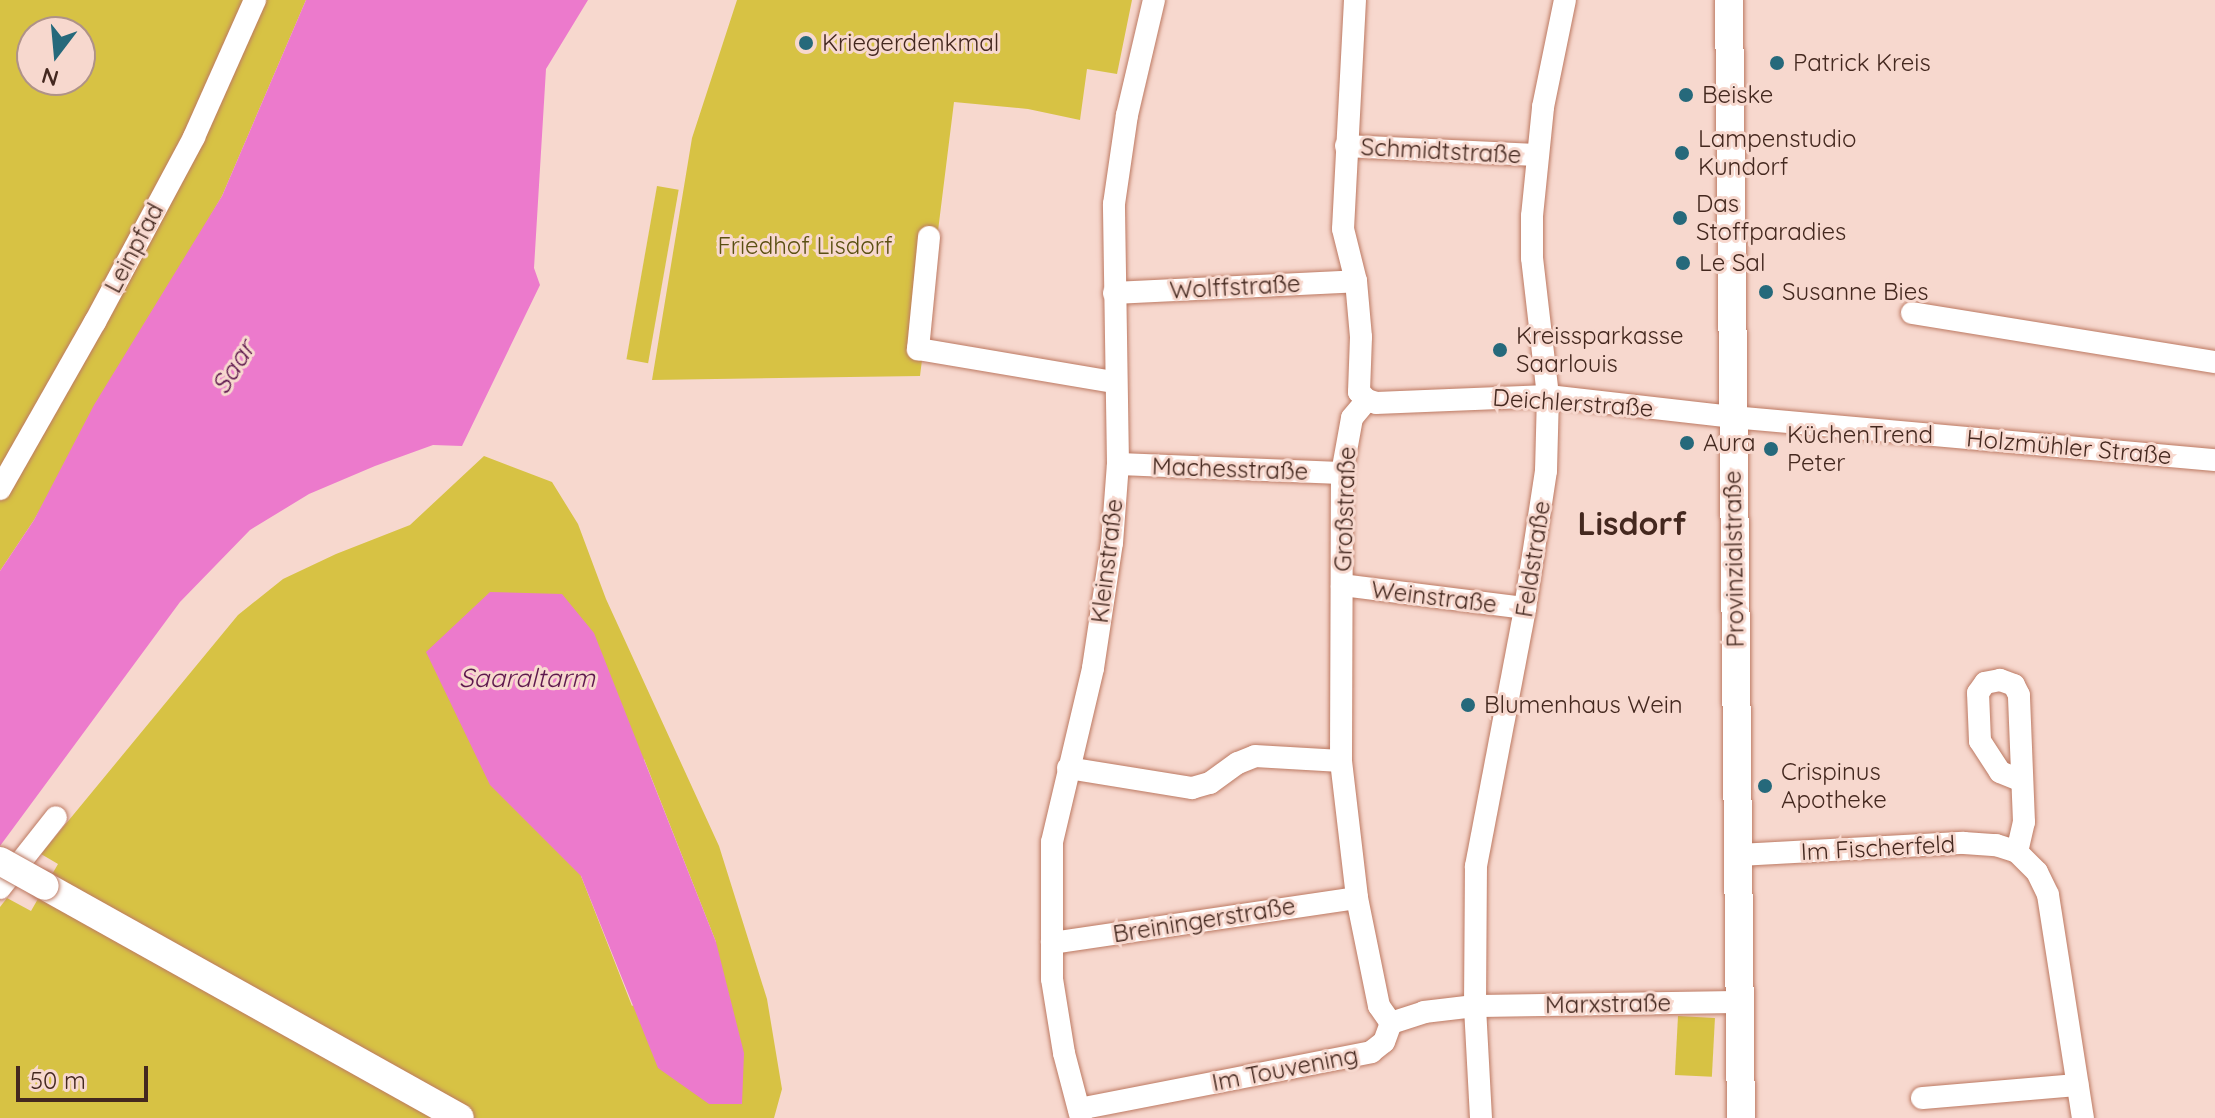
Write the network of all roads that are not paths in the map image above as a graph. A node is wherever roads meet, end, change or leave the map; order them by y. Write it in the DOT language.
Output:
graph roads {
  1 [pos="255,0"];
  2 [pos="1154,0"];
  3 [pos="1355,0"];
  4 [pos="1565,0"];
  5 [pos="1729,0"];
  6 [pos="1346,146"];
  7 [pos="1536,155"];
  8 [pos="929,237"];
  9 [pos="1356,281"];
  10 [pos="1114,293"];
  11 [pos="1912,313"];
  12 [pos="2215,362"];
  13 [pos="1114,382"];
  14 [pos="1548,396"];
  15 [pos="1367,400"];
  16 [pos="1732,417"];
  17 [pos="2215,454"];
  18 [pos="1118,464"];
  19 [pos="1342,473"];
  20 [pos="0,489"];
  21 [pos="1342,585"];
  22 [pos="1525,608"];
  23 [pos="1341,761"];
  24 [pos="1068,768"];
  25 [pos="2020,780"];
  26 [pos="56,817"];
  27 [pos="2017,852"];
  28 [pos="1739,855"];
  29 [pos="0,861"];
  30 [pos="0,888"];
  31 [pos="1357,898"];
  32 [pos="1052,943"];
  33 [pos="1740,1002"];
  34 [pos="1475,1006"];
  35 [pos="1391,1023"];
  36 [pos="2077,1085"];
  37 [pos="1922,1098"];
  38 [pos="1080,1114"];
  39 [pos="460,1118"];
  40 [pos="1481,1118"];
  41 [pos="1741,1118"];
  42 [pos="2083,1118"];
  1 -- 20 [label="street, Leinpfad"];
  2 -- 10 [label="street, Kleinstraße"];
  3 -- 6 [label="street"];
  4 -- 7 [label="street, Feldstraße"];
  5 -- 16 [label="main road, Provinzialstraße"];
  6 -- 7 [label="street, Schmidtstraße"];
  6 -- 9 [label="street"];
  7 -- 14 [label="street, Feldstraße"];
  8 -- 13 [label="street"];
  9 -- 10 [label="street, Wolffstraße"];
  9 -- 15 [label="street"];
  10 -- 13 [label="street, Kleinstraße"];
  11 -- 12 [label="street"];
  13 -- 18 [label="street, Kleinstraße"];
  14 -- 15 [label="street, Deichlerstraße"];
  14 -- 16 [label="street, Deichlerstraße"];
  14 -- 22 [label="street, Feldstraße"];
  15 -- 19 [label="street, Großstraße"];
  16 -- 17 [label="street, Holzmühler Straße"];
  16 -- 28 [label="main road, Provinzialstraße"];
  18 -- 19 [label="street, Machesstraße"];
  18 -- 24 [label="street, Kleinstraße"];
  19 -- 21 [label="street, Großstraße"];
  21 -- 22 [label="street, Weinstraße"];
  21 -- 23 [label="street, Großstraße"];
  22 -- 34 [label="street, Feldstraße"];
  23 -- 24 [label="street"];
  23 -- 31 [label="street, Großstraße"];
  24 -- 32 [label="street, Kleinstraße"];
  25 -- 27 [label="street"];
  26 -- 30 [label="street"];
  27 -- 28 [label="street, Im Fischerfeld"];
  27 -- 36 [label="street"];
  28 -- 33 [label="main road, Provinzialstraße"];
  29 -- 39 [label="main road, bridge"];
  31 -- 32 [label="street, Breiningerstraße"];
  31 -- 35 [label="street, Großstraße"];
  32 -- 38 [label="street, Kleinstraße"];
  33 -- 34 [label="street, Marxstraße"];
  33 -- 41 [label="main road, Provinzialstraße"];
  34 -- 35 [label="street"];
  34 -- 40 [label="street, Feldstraße"];
  35 -- 38 [label="street, Im Touvening"];
  36 -- 37 [label="street"];
  36 -- 42 [label="street"];
}
